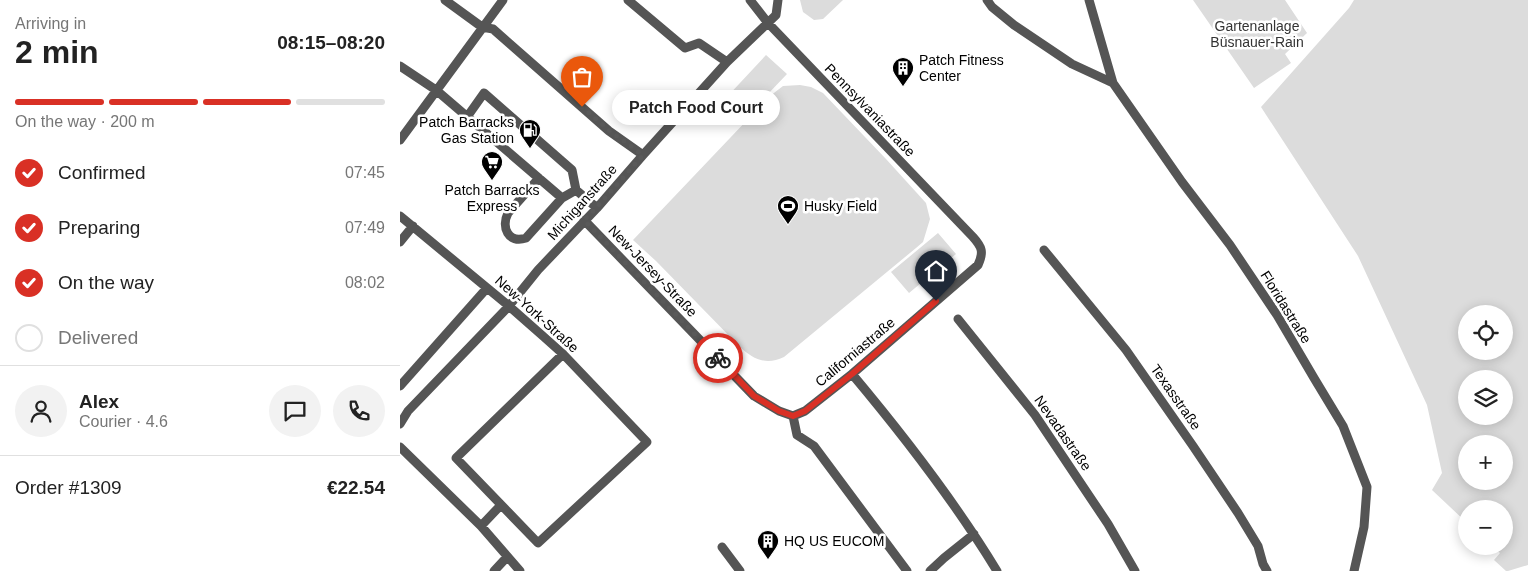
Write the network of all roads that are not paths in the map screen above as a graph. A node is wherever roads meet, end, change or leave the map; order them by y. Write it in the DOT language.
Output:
graph roads {
  1 [pos="445,0"];
  2 [pos="503,0"];
  3 [pos="628,0"];
  4 [pos="750,0"];
  5 [pos="778,0"];
  6 [pos="987,0"];
  7 [pos="1089,0"];
  8 [pos="768,23"];
  9 [pos="482,28"];
  10 [pos="727,62"];
  11 [pos="400,66"];
  12 [pos="1113,83"];
  13 [pos="436,90"];
  14 [pos="466,117"];
  15 [pos="400,140"];
  16 [pos="643,155"];
  17 [pos="539,178"];
  18 [pos="576,190"];
  19 [pos="562,198"];
  20 [pos="596,208"];
  21 [pos="400,216"];
  22 [pos="584,220"];
  23 [pos="413,226"];
  24 [pos="400,242"];
  25 [pos="1044,250"];
  26 [pos="978,265"];
  27 [pos="487,288"];
  28 [pos="509,306"];
  29 [pos="958,319"];
  30 [pos="563,354"];
  31 [pos="852,374"];
  32 [pos="400,386"];
  33 [pos="793,416"];
  34 [pos="400,424"];
  35 [pos="400,448"];
  36 [pos="501,505"];
  37 [pos="481,526"];
  38 [pos="974,534"];
  39 [pos="722,547"];
  40 [pos="507,557"];
  41 [pos="494,571"];
  42 [pos="520,571"];
  43 [pos="740,571"];
  44 [pos="907,571"];
  45 [pos="930,571"];
  46 [pos="997,571"];
  47 [pos="1134,571"];
  48 [pos="1267,571"];
  49 [pos="1354,571"];
  1 -- 9 [label="street"];
  2 -- 9 [label="street"];
  3 -- 10 [label="street"];
  4 -- 8 [label="street, Pennsylvaniastraße"];
  5 -- 8 [label="street"];
  6 -- 12 [label="street"];
  7 -- 12 [label="street, Floridastraße"];
  8 -- 10 [label="street, Michiganstraße"];
  8 -- 26 [label="street, Pennsylvaniastraße"];
  9 -- 13 [label="street"];
  9 -- 16 [label="street"];
  10 -- 16 [label="street, Michiganstraße"];
  11 -- 13 [label="street"];
  12 -- 49 [label="street, Floridastraße"];
  13 -- 14 [label="street"];
  13 -- 15 [label="street"];
  14 -- 17 [label="street"];
  14 -- 18 [label="street"];
  16 -- 20 [label="street, Michiganstraße"];
  17 -- 19 [label="street"];
  17 -- 19 [label="street"];
  18 -- 19 [label="street"];
  18 -- 20 [label="street"];
  20 -- 22 [label="street, Michiganstraße"];
  21 -- 23 [label="street, New-York-Straße"];
  22 -- 28 [label="street, Michiganstraße"];
  22 -- 33 [label="street, New-Jersey-Straße"];
  23 -- 24 [label="street"];
  23 -- 27 [label="street, New-York-Straße"];
  25 -- 48 [label="street, Texasstraße"];
  26 -- 31 [label="street, Californiastraße"];
  27 -- 28 [label="street, New-York-Straße"];
  27 -- 32 [label="street"];
  28 -- 30 [label="street, New-York-Straße"];
  28 -- 34 [label="street, Michiganstraße"];
  29 -- 47 [label="street, Nevadastraße"];
  30 -- 36 [label="street"];
  30 -- 36 [label="street, New-York-Straße"];
  31 -- 33 [label="street, Californiastraße"];
  31 -- 38 [label="street"];
  33 -- 44 [label="street"];
  35 -- 37 [label="street"];
  36 -- 37 [label="street"];
  37 -- 40 [label="street"];
  38 -- 45 [label="street"];
  38 -- 46 [label="street"];
  39 -- 43 [label="street"];
  40 -- 41 [label="street"];
  40 -- 42 [label="street"];
}
